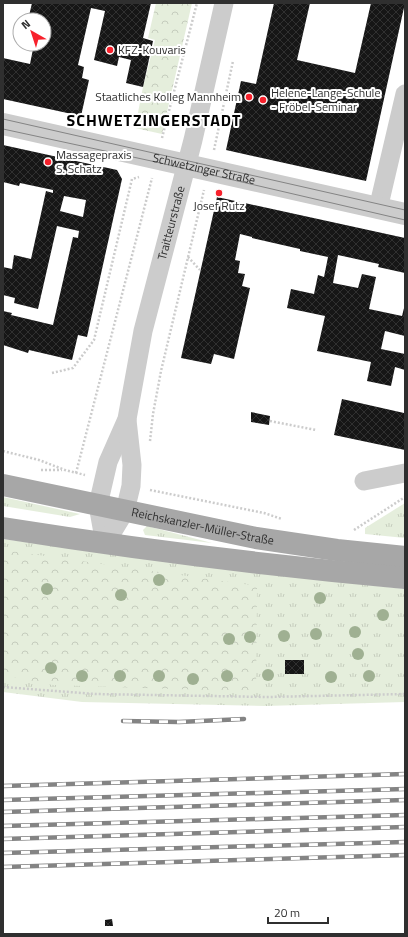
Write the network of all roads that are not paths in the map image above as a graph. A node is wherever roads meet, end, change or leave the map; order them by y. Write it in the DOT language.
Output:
graph roads {
  1 [pos="224,3"];
  2 [pos="405,94"];
  3 [pos="3,124"];
  4 [pos="187,165"];
  5 [pos="378,209"];
  6 [pos="405,214"];
  7 [pos="127,419"];
  8 [pos="405,473"];
  9 [pos="364,481"];
  10 [pos="3,485"];
  11 [pos="98,505"];
  12 [pos="125,511"];
  13 [pos="3,528"];
  14 [pos="105,544"];
  15 [pos="405,557"];
  16 [pos="405,578"];
  1 -- 4 [label="street, Traitteurstraße"];
  2 -- 5 [label="street"];
  3 -- 4 [label="street, Schwetzinger Straße"];
  4 -- 5 [label="street, Schwetzinger Straße"];
  4 -- 7 [label="street, Traitteurstraße"];
  5 -- 6 [label="street, Schwetzinger Straße"];
  7 -- 11 [label="street, Traitteurstraße"];
  7 -- 12 [label="street, Traitteurstraße"];
  8 -- 9 [label="street"];
  10 -- 11 [label="main road, Reichskanzler-Müller-Straße"];
  11 -- 12 [label="main road, Reichskanzler-Müller-Straße"];
  11 -- 14 [label="street, Traitteurstraße"];
  12 -- 14 [label="street, Traitteurstraße"];
  12 -- 15 [label="main road, Reichskanzler-Müller-Straße"];
  13 -- 14 [label="main road, Reichskanzler-Müller-Straße"];
  14 -- 16 [label="main road, Reichskanzler-Müller-Straße"];
}
